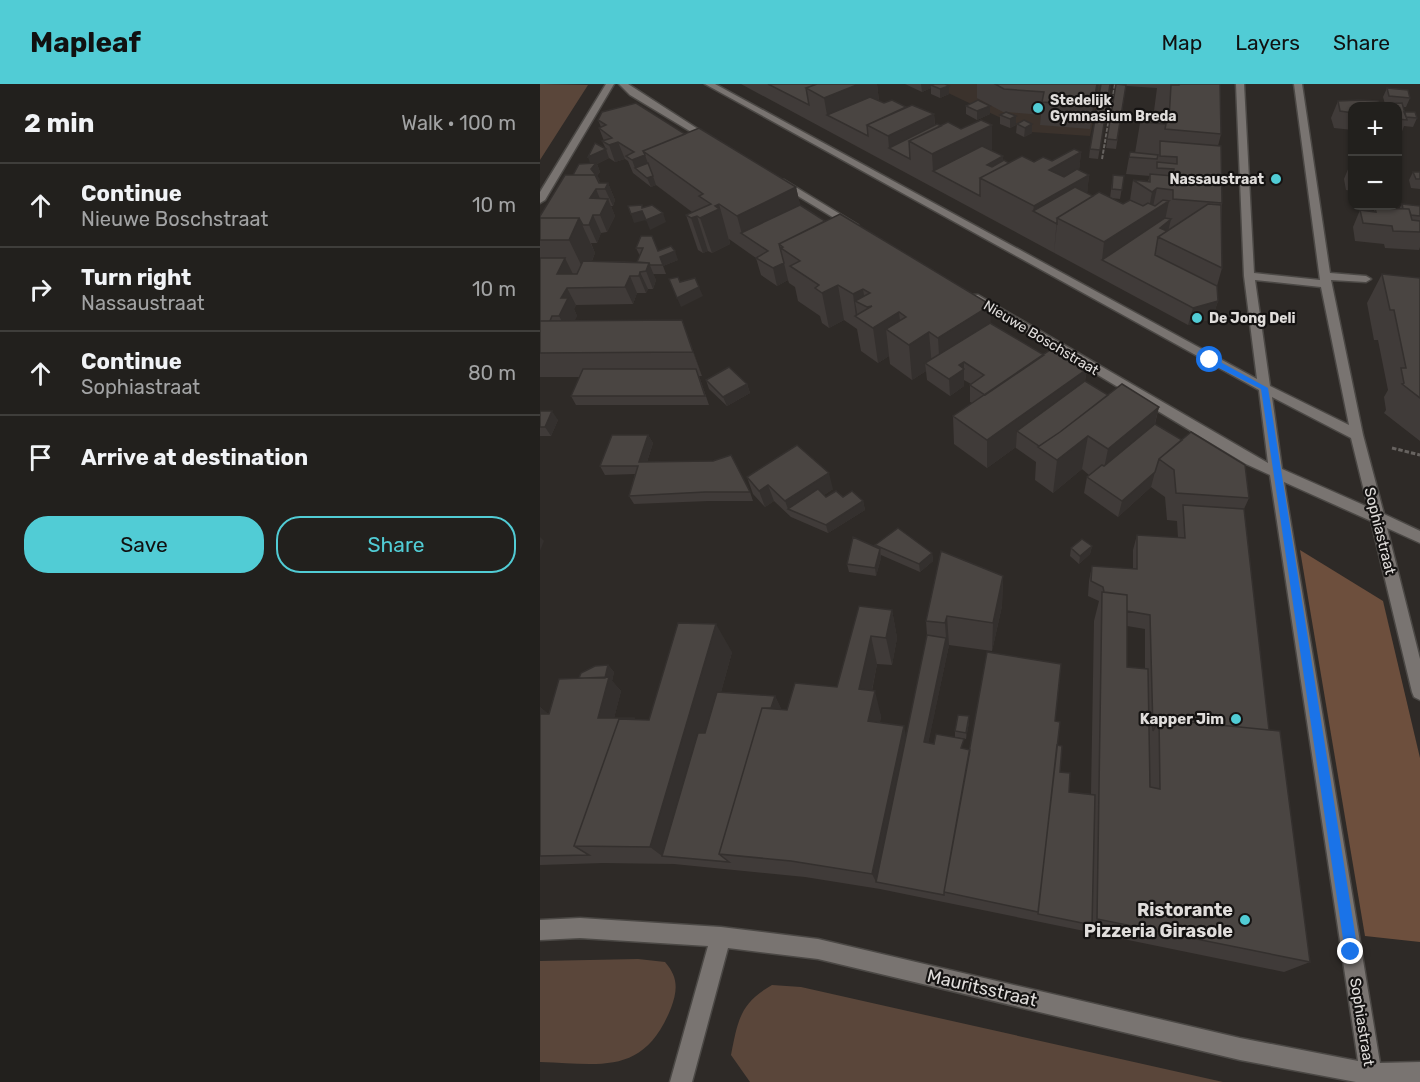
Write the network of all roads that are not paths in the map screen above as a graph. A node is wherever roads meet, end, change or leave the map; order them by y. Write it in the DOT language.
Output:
graph roads {
  1 [pos="610,84"];
  2 [pos="623,84"];
  3 [pos="709,84"];
  4 [pos="1240,84"];
  5 [pos="1298,84"];
  6 [pos="725,148"];
  7 [pos="766,173"];
  8 [pos="540,200"];
  9 [pos="868,234"];
  10 [pos="1249,276"];
  11 [pos="1366,279"];
  12 [pos="1325,280"];
  13 [pos="960,289"];
  14 [pos="1264,388"];
  15 [pos="1357,435"];
  16 [pos="1276,474"];
  17 [pos="1376,519"];
  18 [pos="1420,537"];
  19 [pos="1420,692"];
  20 [pos="540,930"];
  21 [pos="722,937"];
  22 [pos="1420,1073"];
  23 [pos="1371,1078"];
  24 [pos="681,1082"];
  1 -- 8 [label="street"];
  2 -- 6 [label="street"];
  3 -- 14 [label="street"];
  4 -- 10 [label="street"];
  5 -- 12 [label="street"];
  7 -- 9 [label="street"];
  10 -- 12 [label="street"];
  10 -- 14 [label="street"];
  11 -- 12 [label="street"];
  12 -- 15 [label="street"];
  13 -- 16 [label="street, Nieuwe Boschstraat"];
  14 -- 15 [label="street"];
  14 -- 16 [label="street, Sophiastraat"];
  15 -- 17 [label="street, Sophiastraat"];
  16 -- 17 [label="street, Nieuwe Boschstraat"];
  16 -- 23 [label="street, Sophiastraat"];
  17 -- 18 [label="street, Nieuwe Boschstraat"];
  17 -- 19 [label="street, Sophiastraat"];
  20 -- 21 [label="street, Mauritsstraat"];
  21 -- 23 [label="street, Mauritsstraat"];
  21 -- 24 [label="street"];
  22 -- 23 [label="street, Mauritsstraat"];
}
